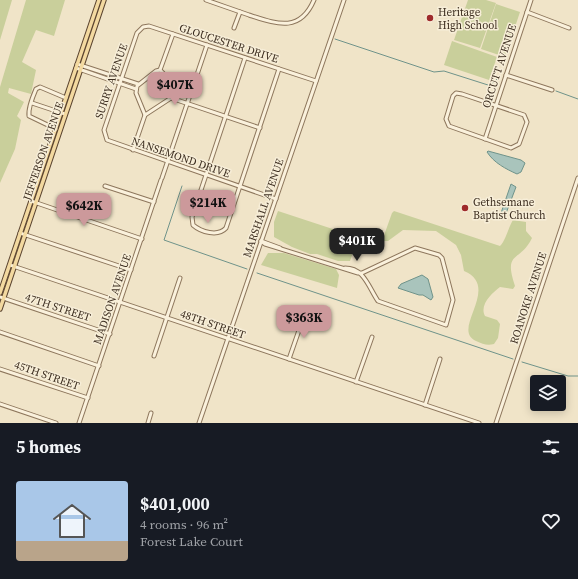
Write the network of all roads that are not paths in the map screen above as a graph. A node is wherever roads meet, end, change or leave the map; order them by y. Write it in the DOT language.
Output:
graph roads {
  1 [pos="99,0"];
  2 [pos="104,0"];
  3 [pos="206,0"];
  4 [pos="314,0"];
  5 [pos="344,0"];
  6 [pos="531,0"];
  7 [pos="240,12"];
  8 [pos="526,12"];
  9 [pos="234,28"];
  10 [pos="569,28"];
  11 [pos="138,31"];
  12 [pos="174,34"];
  13 [pos="207,45"];
  14 [pos="245,58"];
  15 [pos="77,64"];
  16 [pos="82,65"];
  17 [pos="76,68"];
  18 [pos="280,69"];
  19 [pos="80,70"];
  20 [pos="160,70"];
  21 [pos="506,75"];
  22 [pos="121,78"];
  23 [pos="316,81"];
  24 [pos="120,83"];
  25 [pos="138,84"];
  26 [pos="136,89"];
  27 [pos="552,90"];
  28 [pos="66,98"];
  29 [pos="171,98"];
  30 [pos="32,103"];
  31 [pos="187,103"];
  32 [pos="496,105"];
  33 [pos="61,113"];
  34 [pos="65,114"];
  35 [pos="145,115"];
  36 [pos="226,116"];
  37 [pos="56,128"];
  38 [pos="260,128"];
  39 [pos="105,137"];
  40 [pos="485,139"];
  41 [pos="134,150"];
  42 [pos="168,162"];
  43 [pos="206,175"];
  44 [pos="578,178"];
  45 [pos="105,186"];
  46 [pos="240,187"];
  47 [pos="276,199"];
  48 [pos="31,201"];
  49 [pos="154,202"];
  50 [pos="36,203"];
  51 [pos="20,233"];
  52 [pos="25,235"];
  53 [pos="142,238"];
  54 [pos="261,241"];
  55 [pos="10,265"];
  56 [pos="14,266"];
  57 [pos="131,270"];
  58 [pos="362,273"];
  59 [pos="180,278"];
  60 [pos="0,293"];
  61 [pos="2,298"];
  62 [pos="120,302"];
  63 [pos="0,309"];
  64 [pos="305,313"];
  65 [pos="166,318"];
  66 [pos="0,332"];
  67 [pos="110,334"];
  68 [pos="372,337"];
  69 [pos="228,338"];
  70 [pos="154,356"];
  71 [pos="289,359"];
  72 [pos="440,360"];
  73 [pos="98,366"];
  74 [pos="0,369"];
  75 [pos="356,382"];
  76 [pos="88,398"];
  77 [pos="0,404"];
  78 [pos="425,405"];
  79 [pos="151,413"];
  80 [pos="56,423"];
  81 [pos="79,423"];
  82 [pos="148,423"];
  83 [pos="199,423"];
  84 [pos="479,423"];
  85 [pos="496,423"];
  1 -- 15 [label="main road, JEFFERSON AVENUE"];
  2 -- 16 [label="main road, JEFFERSON AVENUE"];
  3 -- 7 [label="street"];
  4 -- 7 [label="street"];
  5 -- 23 [label="street, MARSHALL AVENUE"];
  6 -- 8 [label="street, ORCUTT AVENUE"];
  7 -- 9 [label="street"];
  8 -- 10 [label="street"];
  8 -- 21 [label="street, ORCUTT AVENUE"];
  11 -- 12 [label="street, GLOUCESTER DRIVE"];
  11 -- 22 [label="street, SURRY AVENUE"];
  12 -- 13 [label="street, GLOUCESTER DRIVE"];
  12 -- 20 [label="street"];
  13 -- 14 [label="street, GLOUCESTER DRIVE"];
  13 -- 31 [label="street, MADISON AVENUE"];
  14 -- 18 [label="street, GLOUCESTER DRIVE"];
  14 -- 36 [label="street"];
  15 -- 16 [label="street"];
  15 -- 17 [label="main road, JEFFERSON AVENUE"];
  16 -- 19 [label="main road, JEFFERSON AVENUE"];
  16 -- 22 [label="street"];
  17 -- 19 [label="street"];
  17 -- 28 [label="main road, JEFFERSON AVENUE"];
  18 -- 23 [label="street, GLOUCESTER DRIVE"];
  18 -- 38 [label="street"];
  19 -- 24 [label="street"];
  19 -- 34 [label="main road, JEFFERSON AVENUE"];
  20 -- 25 [label="street"];
  20 -- 29 [label="street"];
  21 -- 27 [label="street"];
  21 -- 32 [label="street, ORCUTT AVENUE"];
  22 -- 24 [label="street, SURRY AVENUE"];
  22 -- 25 [label="street"];
  23 -- 47 [label="street, MARSHALL AVENUE"];
  24 -- 26 [label="street"];
  24 -- 39 [label="street, SURRY AVENUE"];
  25 -- 26 [label="street"];
  26 -- 35 [label="street"];
  28 -- 30 [label="street"];
  28 -- 33 [label="main road, JEFFERSON AVENUE"];
  29 -- 31 [label="street"];
  29 -- 35 [label="street"];
  30 -- 33 [label="street"];
  30 -- 37 [label="street"];
  31 -- 36 [label="street"];
  31 -- 42 [label="street, MADISON AVENUE"];
  32 -- 40 [label="street, ORCUTT AVENUE"];
  32 -- 40 [label="street"];
  32 -- 40 [label="street"];
  33 -- 34 [label="street"];
  33 -- 37 [label="main road, JEFFERSON AVENUE"];
  34 -- 50 [label="main road, JEFFERSON AVENUE"];
  35 -- 41 [label="street"];
  36 -- 38 [label="street"];
  36 -- 43 [label="street"];
  37 -- 48 [label="main road, JEFFERSON AVENUE"];
  38 -- 46 [label="street"];
  39 -- 41 [label="street, NANSEMOND DRIVE"];
  41 -- 42 [label="street, NANSEMOND DRIVE"];
  42 -- 43 [label="street, NANSEMOND DRIVE"];
  42 -- 49 [label="street, MADISON AVENUE"];
  43 -- 46 [label="street, NANSEMOND DRIVE"];
  43 -- 46 [label="street"];
  44 -- 85 [label="street, ROANOKE AVENUE"];
  45 -- 49 [label="street"];
  46 -- 47 [label="street, NANSEMOND DRIVE"];
  47 -- 54 [label="street, MARSHALL AVENUE"];
  48 -- 50 [label="street"];
  48 -- 51 [label="main road, JEFFERSON AVENUE"];
  49 -- 53 [label="street, MADISON AVENUE"];
  50 -- 52 [label="main road, JEFFERSON AVENUE"];
  50 -- 53 [label="street"];
  51 -- 52 [label="street"];
  51 -- 55 [label="main road, JEFFERSON AVENUE"];
  52 -- 56 [label="main road, JEFFERSON AVENUE"];
  52 -- 57 [label="street"];
  53 -- 57 [label="street, MADISON AVENUE"];
  54 -- 58 [label="street"];
  54 -- 69 [label="street, MARSHALL AVENUE"];
  55 -- 56 [label="street, 48TH STREET"];
  55 -- 60 [label="main road, JEFFERSON AVENUE"];
  56 -- 61 [label="main road, JEFFERSON AVENUE"];
  56 -- 62 [label="street, 48TH STREET"];
  57 -- 62 [label="street, MADISON AVENUE"];
  58 -- 58 [label="street"];
  59 -- 65 [label="street"];
  61 -- 63 [label="main road, JEFFERSON AVENUE"];
  61 -- 67 [label="street, 47TH STREET"];
  62 -- 65 [label="street, 48TH STREET"];
  62 -- 67 [label="street, MADISON AVENUE"];
  64 -- 71 [label="street"];
  65 -- 69 [label="street, 48TH STREET"];
  65 -- 70 [label="street"];
  66 -- 73 [label="street"];
  67 -- 73 [label="street, MADISON AVENUE"];
  68 -- 75 [label="street"];
  69 -- 71 [label="street, 48TH STREET"];
  69 -- 83 [label="street, MARSHALL AVENUE"];
  71 -- 75 [label="street, 48TH STREET"];
  72 -- 78 [label="street"];
  73 -- 76 [label="street, MADISON AVENUE"];
  74 -- 76 [label="street, 45TH STREET"];
  75 -- 78 [label="street, 48TH STREET"];
  76 -- 81 [label="street, MADISON AVENUE"];
  77 -- 80 [label="street"];
  78 -- 84 [label="street, 48TH STREET"];
  79 -- 82 [label="street"];
}
